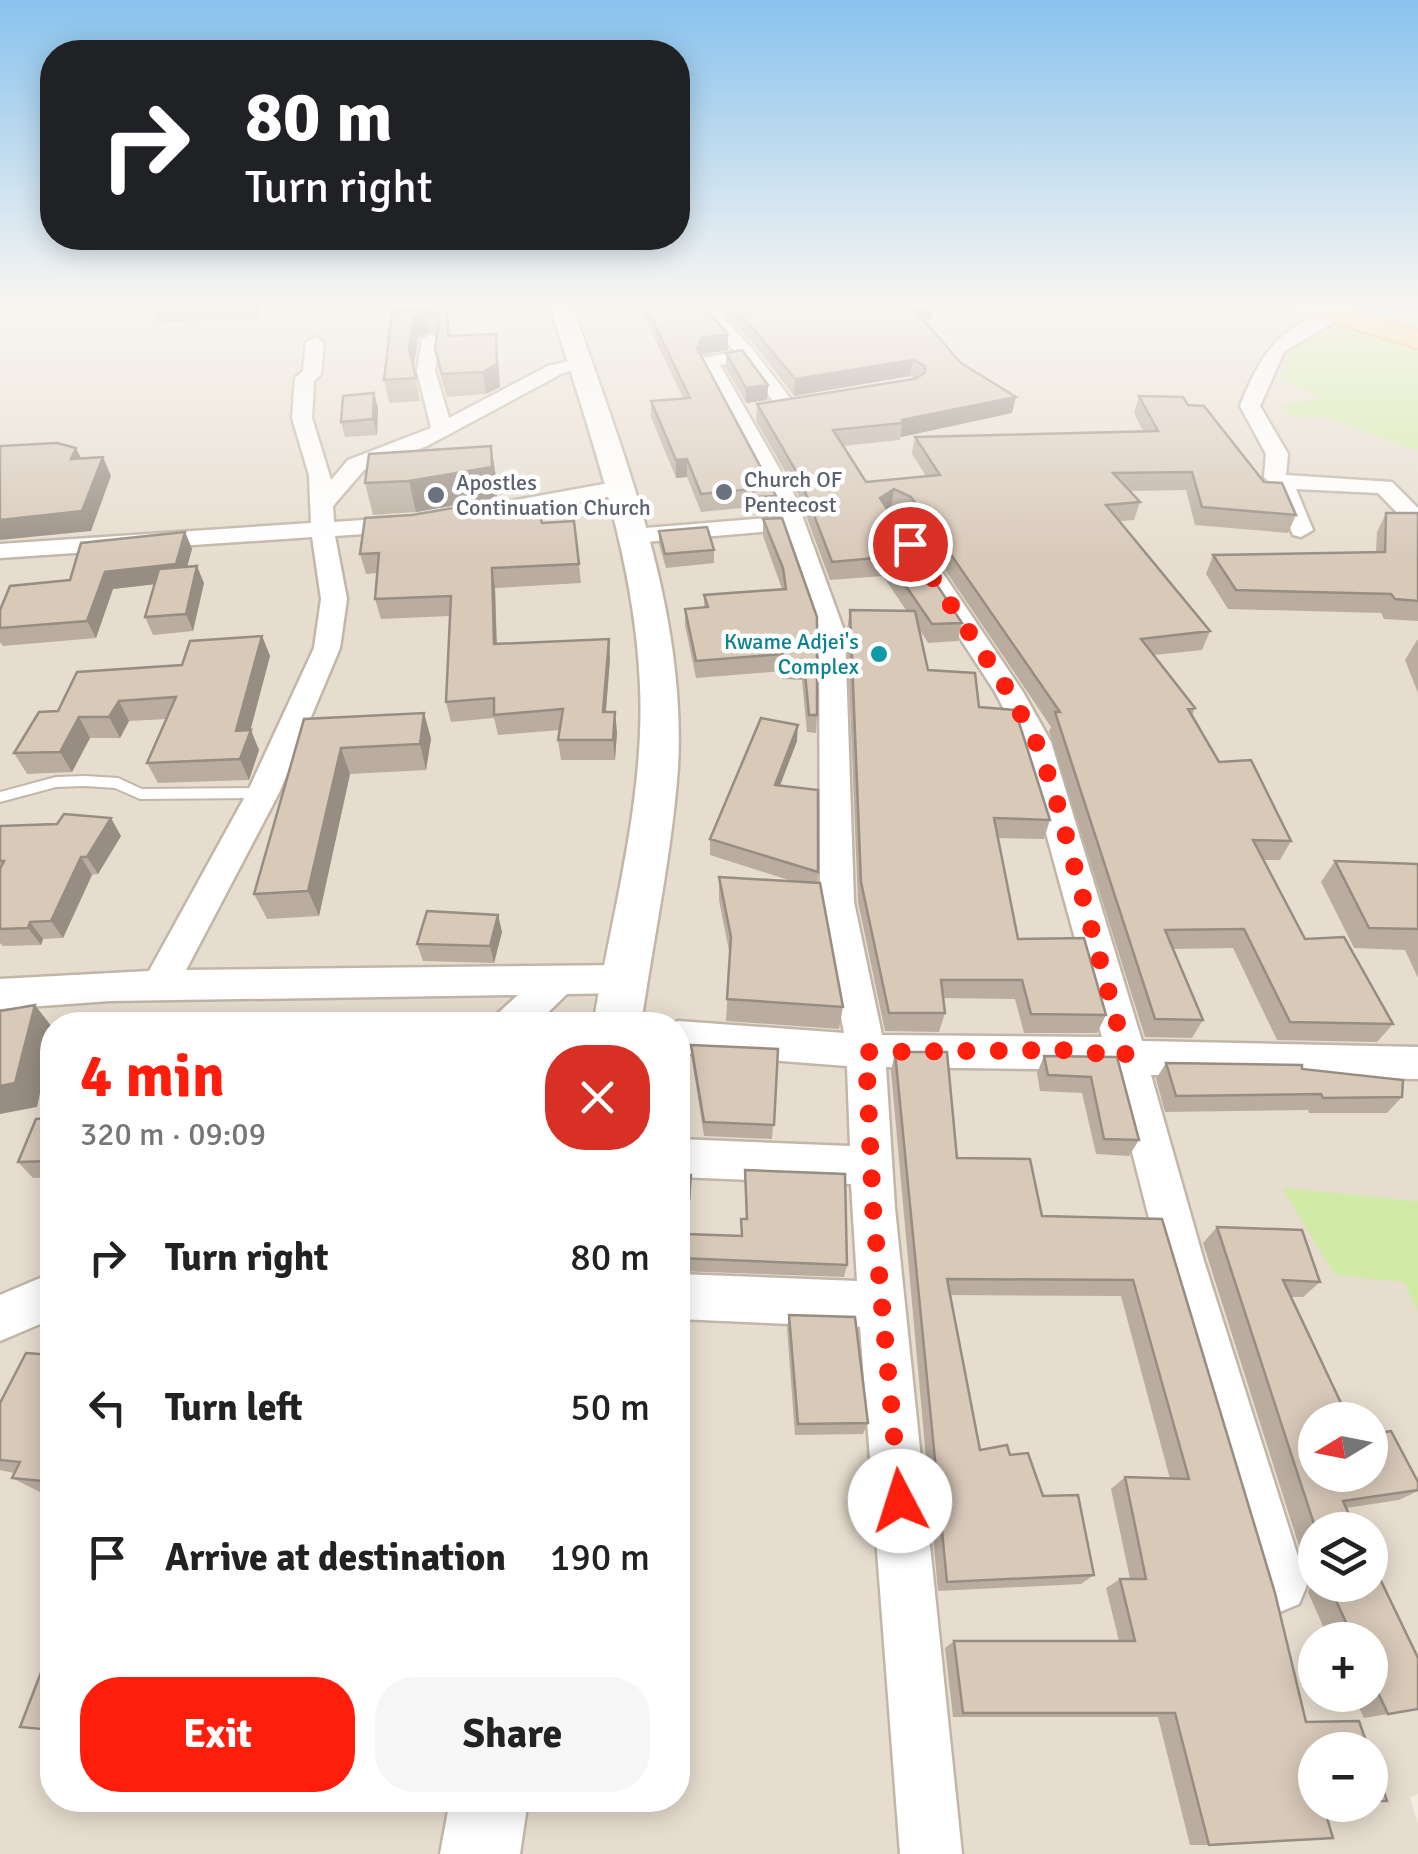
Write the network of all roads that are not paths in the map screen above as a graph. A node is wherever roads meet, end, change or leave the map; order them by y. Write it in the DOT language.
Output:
graph roads {
  1 [pos="303,389"];
  2 [pos="431,389"];
  3 [pos="519,389"];
  4 [pos="590,389"];
  5 [pos="725,389"];
  6 [pos="778,389"];
  7 [pos="1256,389"];
  8 [pos="740,413"];
  9 [pos="442,430"];
  10 [pos="1282,482"];
  11 [pos="620,488"];
  12 [pos="469,516"];
  13 [pos="324,517"];
  14 [pos="893,517"];
  15 [pos="1418,521"];
  16 [pos="427,522"];
  17 [pos="790,523"];
  18 [pos="1301,530"];
  19 [pos="632,536"];
  20 [pos="50,548"];
  21 [pos="0,551"];
  22 [pos="0,578"];
  23 [pos="263,793"];
  24 [pos="0,797"];
  25 [pos="625,979"];
  26 [pos="557,981"];
  27 [pos="160,986"];
  28 [pos="0,994"];
  29 [pos="524,1012"];
  30 [pos="619,1012"];
  31 [pos="690,1038"];
  32 [pos="866,1052"];
  33 [pos="1126,1056"];
  34 [pos="1418,1063"];
  35 [pos="690,1158"];
  36 [pos="872,1166"];
  37 [pos="690,1297"];
  38 [pos="40,1301"];
  39 [pos="883,1305"];
  40 [pos="0,1318"];
  41 [pos="1280,1585"];
  42 [pos="486,1812"];
  43 [pos="480,1854"];
  44 [pos="931,1854"];
  1 -- 13 [label="street"];
  2 -- 9 [label="street"];
  3 -- 9 [label="street"];
  4 -- 11 [label="street"];
  5 -- 8 [label="street"];
  6 -- 8 [label="street"];
  7 -- 10 [label="street"];
  8 -- 17 [label="street"];
  9 -- 13 [label="street"];
  10 -- 15 [label="street"];
  10 -- 18 [label="street"];
  11 -- 12 [label="street"];
  11 -- 19 [label="street"];
  13 -- 16 [label="street"];
  13 -- 20 [label="street"];
  13 -- 23 [label="street"];
  14 -- 33 [label="street"];
  17 -- 19 [label="street"];
  17 -- 32 [label="street"];
  19 -- 25 [label="street"];
  20 -- 21 [label="street"];
  20 -- 22 [label="street"];
  23 -- 24 [label="lane"];
  23 -- 27 [label="street"];
  25 -- 26 [label="street"];
  25 -- 30 [label="street"];
  26 -- 27 [label="street"];
  26 -- 29 [label="street"];
  27 -- 28 [label="street"];
  31 -- 32 [label="street"];
  32 -- 33 [label="street"];
  32 -- 36 [label="street"];
  33 -- 34 [label="street"];
  33 -- 41 [label="street"];
  35 -- 36 [label="street"];
  36 -- 39 [label="street"];
  37 -- 39 [label="street"];
  38 -- 40 [label="street"];
  39 -- 44 [label="street"];
  42 -- 43 [label="street"];
}
